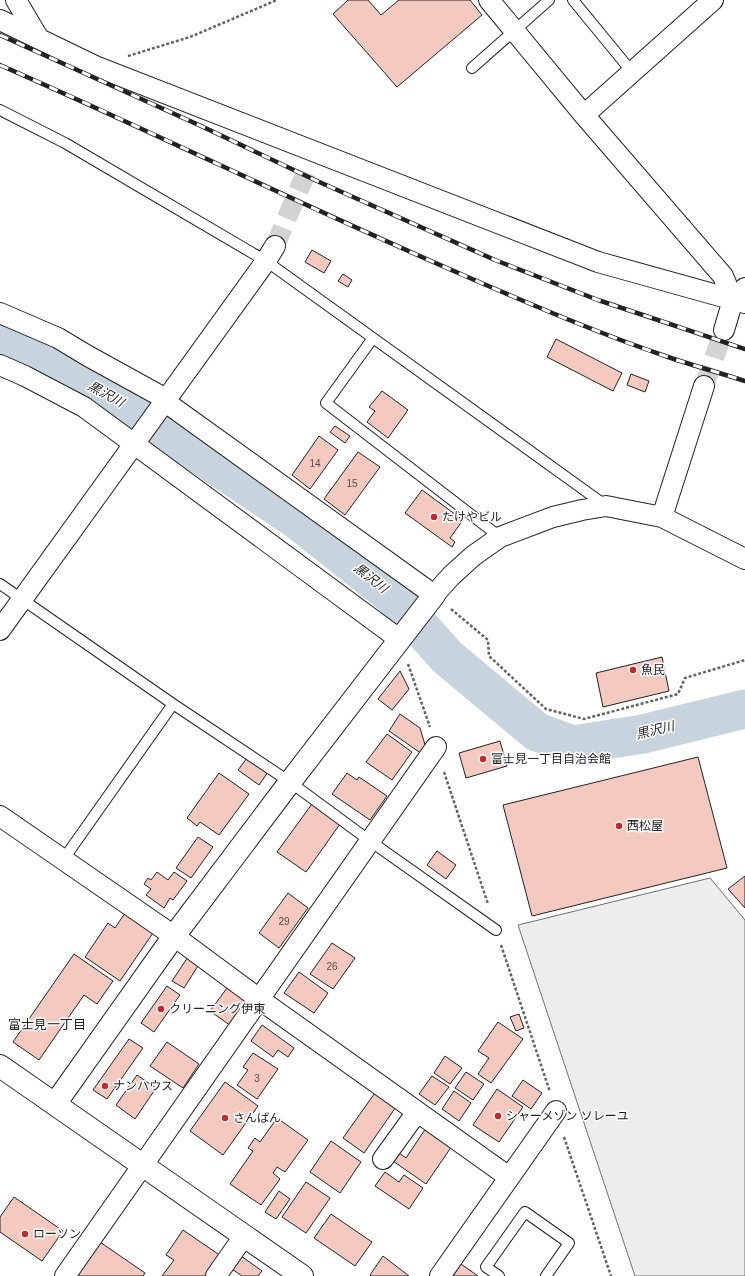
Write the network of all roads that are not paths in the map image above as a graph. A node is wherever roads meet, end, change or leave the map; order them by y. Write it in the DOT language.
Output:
graph roads {
  1 [pos="16,0"];
  2 [pos="489,0"];
  3 [pos="549,0"];
  4 [pos="573,0"];
  5 [pos="713,0"];
  6 [pos="0,20"];
  7 [pos="514,31"];
  8 [pos="39,39"];
  9 [pos="472,68"];
  10 [pos="632,72"];
  11 [pos="0,110"];
  12 [pos="584,114"];
  13 [pos="271,253"];
  14 [pos="741,297"];
  15 [pos="0,313"];
  16 [pos="724,330"];
  17 [pos="372,338"];
  18 [pos="0,365"];
  19 [pos="704,386"];
  20 [pos="165,400"];
  21 [pos="135,444"];
  22 [pos="606,506"];
  23 [pos="662,517"];
  24 [pos="500,536"];
  25 [pos="745,559"];
  26 [pos="0,584"];
  27 [pos="434,595"];
  28 [pos="22,600"];
  29 [pos="0,630"];
  30 [pos="399,639"];
  31 [pos="173,704"];
  32 [pos="436,747"];
  33 [pos="290,782"];
  34 [pos="0,816"];
  35 [pos="370,842"];
  36 [pos="63,860"];
  37 [pos="496,930"];
  38 [pos="174,936"];
  39 [pos="259,999"];
  40 [pos="0,1066"];
  41 [pos="55,1104"];
  42 [pos="556,1111"];
  43 [pos="417,1112"];
  44 [pos="383,1159"];
  45 [pos="143,1164"];
  46 [pos="509,1177"];
  47 [pos="244,1236"];
  48 [pos="65,1276"];
  49 [pos="216,1276"];
  50 [pos="302,1276"];
  51 [pos="440,1276"];
  52 [pos="499,1276"];
  53 [pos="546,1276"];
  1 -- 8 [label="street"];
  2 -- 7 [label="street"];
  3 -- 7 [label="lane"];
  4 -- 10 [label="lane"];
  5 -- 10 [label="street"];
  6 -- 8 [label="street"];
  7 -- 9 [label="lane"];
  7 -- 12 [label="street"];
  8 -- 14 [label="street"];
  10 -- 12 [label="street"];
  11 -- 13 [label="lane"];
  12 -- 14 [label="street"];
  13 -- 17 [label="lane"];
  13 -- 20 [label="street"];
  14 -- 16 [label="street"];
  15 -- 20 [label="street"];
  17 -- 22 [label="lane"];
  17 -- 24 [label="lane"];
  18 -- 21 [label="street"];
  19 -- 23 [label="street"];
  20 -- 21 [label="street"];
  20 -- 27 [label="street"];
  21 -- 28 [label="street"];
  21 -- 30 [label="street"];
  22 -- 23 [label="street"];
  22 -- 24 [label="street"];
  23 -- 25 [label="street"];
  24 -- 27 [label="street"];
  26 -- 28 [label="lane"];
  27 -- 30 [label="street"];
  28 -- 29 [label="street"];
  28 -- 31 [label="lane"];
  30 -- 33 [label="street"];
  31 -- 33 [label="lane"];
  31 -- 36 [label="lane"];
  32 -- 35 [label="street"];
  33 -- 35 [label="lane"];
  33 -- 38 [label="street"];
  34 -- 36 [label="street"];
  35 -- 37 [label="lane"];
  35 -- 39 [label="street"];
  36 -- 38 [label="street"];
  38 -- 39 [label="street"];
  38 -- 41 [label="street"];
  39 -- 43 [label="street"];
  39 -- 45 [label="street"];
  40 -- 41 [label="street"];
  41 -- 45 [label="street"];
  42 -- 46 [label="street"];
  43 -- 44 [label="street"];
  43 -- 46 [label="street"];
  45 -- 47 [label="street"];
  45 -- 48 [label="street"];
  46 -- 51 [label="street"];
  47 -- 49 [label="street"];
  47 -- 50 [label="street"];
  52 -- 53 [label="lane"];
}
